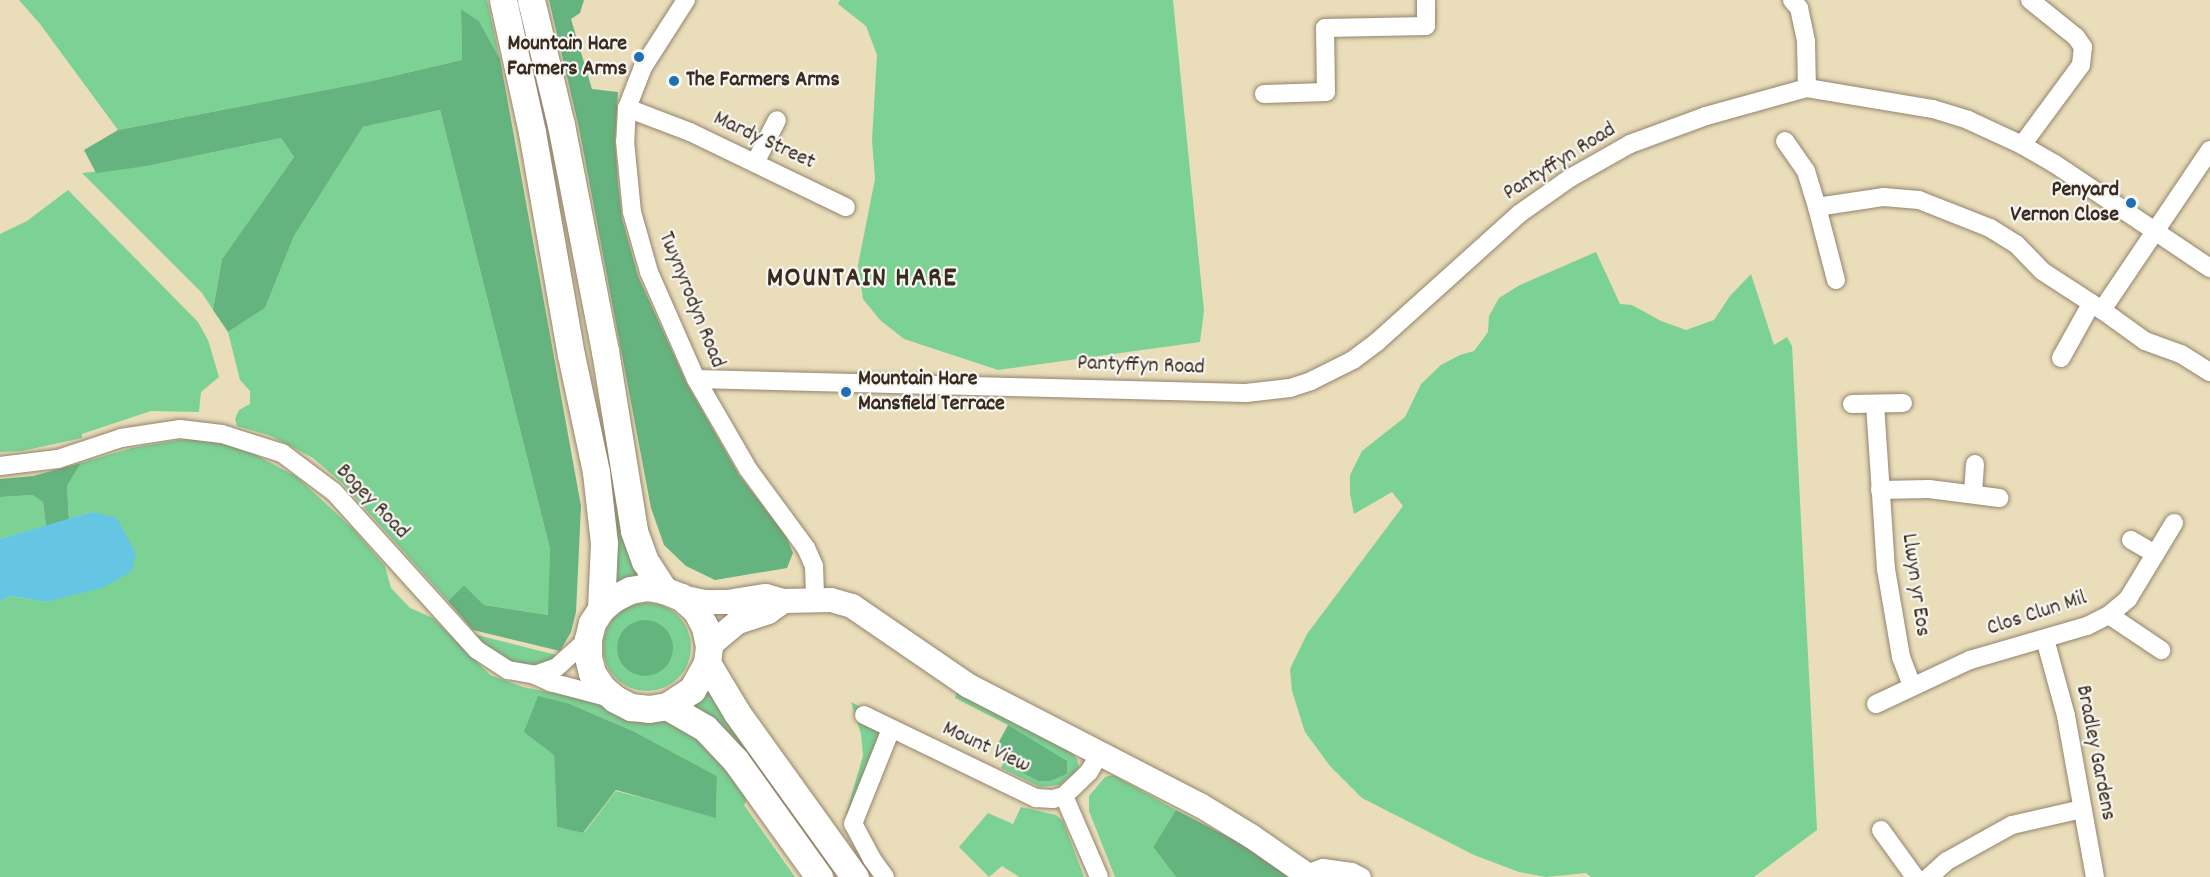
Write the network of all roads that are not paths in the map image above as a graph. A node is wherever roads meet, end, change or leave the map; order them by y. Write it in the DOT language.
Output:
graph roads {
  1 [pos="503,0"];
  2 [pos="531,0"];
  3 [pos="686,0"];
  4 [pos="1426,0"];
  5 [pos="1792,0"];
  6 [pos="2030,0"];
  7 [pos="1807,88"];
  8 [pos="1264,94"];
  9 [pos="627,108"];
  10 [pos="777,120"];
  11 [pos="1785,141"];
  12 [pos="2022,145"];
  13 [pos="2210,150"];
  14 [pos="754,162"];
  15 [pos="846,207"];
  16 [pos="1817,207"];
  17 [pos="2157,232"];
  18 [pos="2210,268"];
  19 [pos="1836,280"];
  20 [pos="2097,307"];
  21 [pos="2061,358"];
  22 [pos="2210,372"];
  23 [pos="696,379"];
  24 [pos="1903,403"];
  25 [pos="1852,404"];
  26 [pos="1875,404"];
  27 [pos="1975,464"];
  28 [pos="0,466"];
  29 [pos="1880,490"];
  30 [pos="1973,493"];
  31 [pos="2000,498"];
  32 [pos="2174,523"];
  33 [pos="2131,540"];
  34 [pos="2155,554"];
  35 [pos="673,593"];
  36 [pos="784,601"];
  37 [pos="815,602"];
  38 [pos="601,609"];
  39 [pos="2109,615"];
  40 [pos="588,639"];
  41 [pos="2045,639"];
  42 [pos="2161,650"];
  43 [pos="708,655"];
  44 [pos="535,675"];
  45 [pos="1912,686"];
  46 [pos="615,699"];
  47 [pos="1876,704"];
  48 [pos="667,706"];
  49 [pos="864,715"];
  50 [pos="891,729"];
  51 [pos="1100,755"];
  52 [pos="1064,796"];
  53 [pos="2082,809"];
  54 [pos="1881,830"];
  55 [pos="1309,876"];
  56 [pos="819,877"];
  57 [pos="855,877"];
  58 [pos="885,877"];
  59 [pos="1100,877"];
  60 [pos="1362,877"];
  61 [pos="1915,877"];
  62 [pos="1929,877"];
  63 [pos="2095,877"];
  1 -- 38 [label="highway"];
  2 -- 35 [label="highway"];
  3 -- 9 [label="street, Twynyrodyn Road"];
  4 -- 8 [label="street"];
  5 -- 7 [label="street"];
  6 -- 12 [label="street"];
  7 -- 12 [label="street, Pantyffyn Road"];
  7 -- 23 [label="street, Pantyffyn Road"];
  9 -- 14 [label="street, Mardy Street"];
  9 -- 23 [label="street, Twynyrodyn Road"];
  10 -- 14 [label="street"];
  11 -- 16 [label="street"];
  12 -- 17 [label="street, Pantyffyn Road"];
  13 -- 17 [label="street"];
  14 -- 15 [label="street, Mardy Street"];
  16 -- 19 [label="street"];
  16 -- 20 [label="street"];
  17 -- 18 [label="street, Pantyffyn Road"];
  17 -- 20 [label="street"];
  20 -- 21 [label="street"];
  20 -- 22 [label="street"];
  23 -- 37 [label="street, Twynyrodyn Road"];
  24 -- 26 [label="street"];
  25 -- 26 [label="street"];
  26 -- 29 [label="street, Llwyn yr Eos"];
  27 -- 30 [label="street"];
  28 -- 44 [label="street, Bogey Road"];
  29 -- 30 [label="street"];
  29 -- 45 [label="street, Llwyn yr Eos"];
  30 -- 31 [label="street"];
  32 -- 34 [label="street, Clos Clun Mil"];
  33 -- 34 [label="street"];
  34 -- 39 [label="street, Clos Clun Mil"];
  35 -- 36 [label="main road"];
  35 -- 38 [label="highway"];
  35 -- 43 [label="highway"];
  36 -- 37 [label="main road"];
  36 -- 43 [label="main road"];
  37 -- 51 [label="main road"];
  38 -- 40 [label="highway"];
  39 -- 41 [label="street, Clos Clun Mil"];
  39 -- 42 [label="street"];
  40 -- 44 [label="street"];
  40 -- 46 [label="highway"];
  41 -- 45 [label="street, Clos Clun Mil"];
  41 -- 53 [label="street, Bradley Gardens"];
  43 -- 48 [label="highway"];
  43 -- 57 [label="highway"];
  44 -- 46 [label="street, Bogey Road"];
  45 -- 47 [label="street, Clos Clun Mil"];
  46 -- 48 [label="highway"];
  48 -- 56 [label="highway"];
  49 -- 50 [label="street, Mount View"];
  50 -- 52 [label="street, Mount View"];
  50 -- 58 [label="street"];
  51 -- 52 [label="street"];
  51 -- 55 [label="main road"];
  52 -- 59 [label="street"];
  53 -- 62 [label="street"];
  53 -- 63 [label="street, Bradley Gardens"];
  54 -- 61 [label="street"];
  55 -- 60 [label="street"];
}
